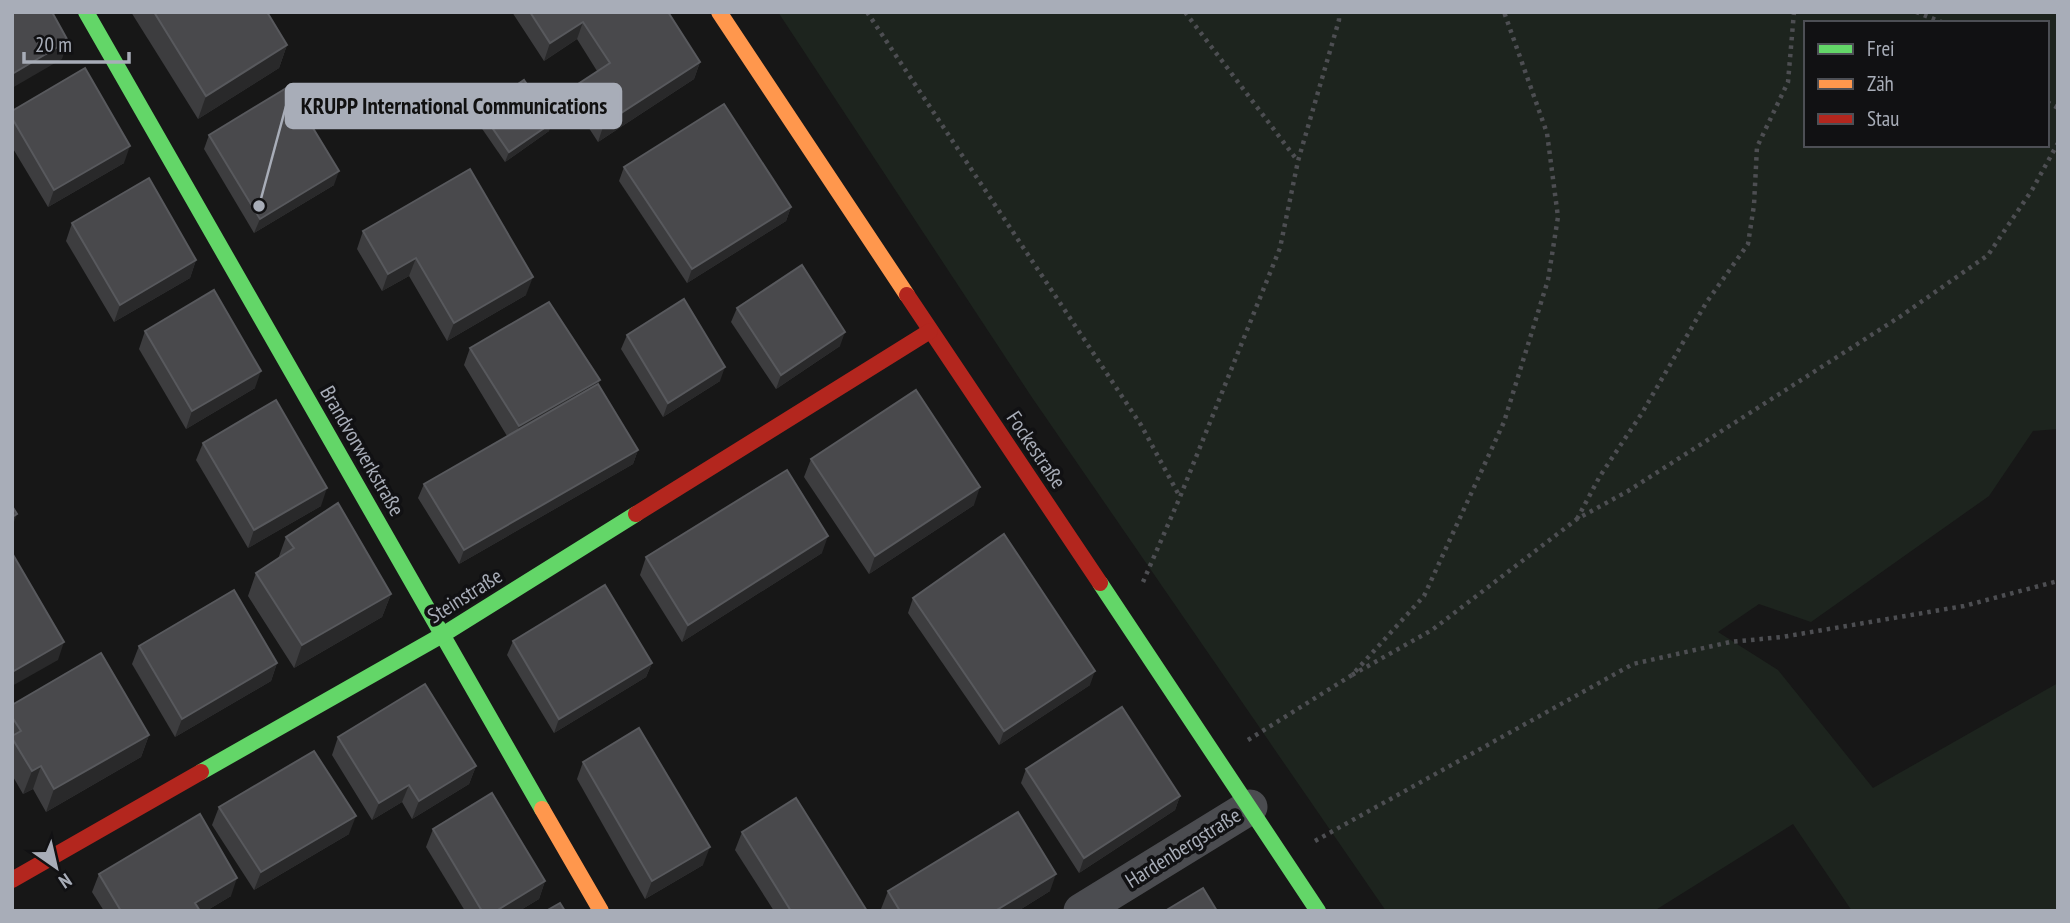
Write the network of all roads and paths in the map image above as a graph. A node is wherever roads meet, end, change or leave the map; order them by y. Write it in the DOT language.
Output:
graph roads {
  1 [pos="86,12"];
  2 [pos="719,12"];
  3 [pos="867,12"];
  4 [pos="1185,12"];
  5 [pos="1339,12"];
  6 [pos="1504,12"];
  7 [pos="1794,12"];
  8 [pos="1916,12"];
  9 [pos="1939,21"];
  10 [pos="2058,143"];
  11 [pos="1298,161"];
  12 [pos="930,331"];
  13 [pos="1180,498"];
  14 [pos="1577,519"];
  15 [pos="2058,581"];
  16 [pos="1125,620"];
  17 [pos="443,634"];
  18 [pos="1352,674"];
  19 [pos="1218,760"];
  20 [pos="1250,807"];
  21 [pos="1284,858"];
  22 [pos="12,880"];
  23 [pos="601,911"];
  24 [pos="1081,911"];
  25 [pos="1318,911"];
  1 -- 17 [label="street, Brandvorwerkstraße"];
  2 -- 12 [label="street, Fockestraße"];
  3 -- 13 [label="path"];
  4 -- 11 [label="path"];
  5 -- 11 [label="path"];
  6 -- 18 [label="path"];
  7 -- 14 [label="path"];
  8 -- 9 [label="path"];
  10 -- 14 [label="path"];
  11 -- 13 [label="path"];
  12 -- 16 [label="street, Fockestraße"];
  12 -- 17 [label="street, Steinstraße"];
  13 -- 16 [label="path"];
  14 -- 18 [label="path"];
  15 -- 21 [label="path"];
  16 -- 19 [label="street, Fockestraße"];
  17 -- 22 [label="street, Steinstraße"];
  17 -- 23 [label="street, Brandvorwerkstraße"];
  18 -- 19 [label="path"];
  19 -- 20 [label="street, Fockestraße"];
  20 -- 21 [label="street, Fockestraße"];
  20 -- 24 [label="street, Hardenbergstraße"];
  21 -- 25 [label="street, Fockestraße"];
}
